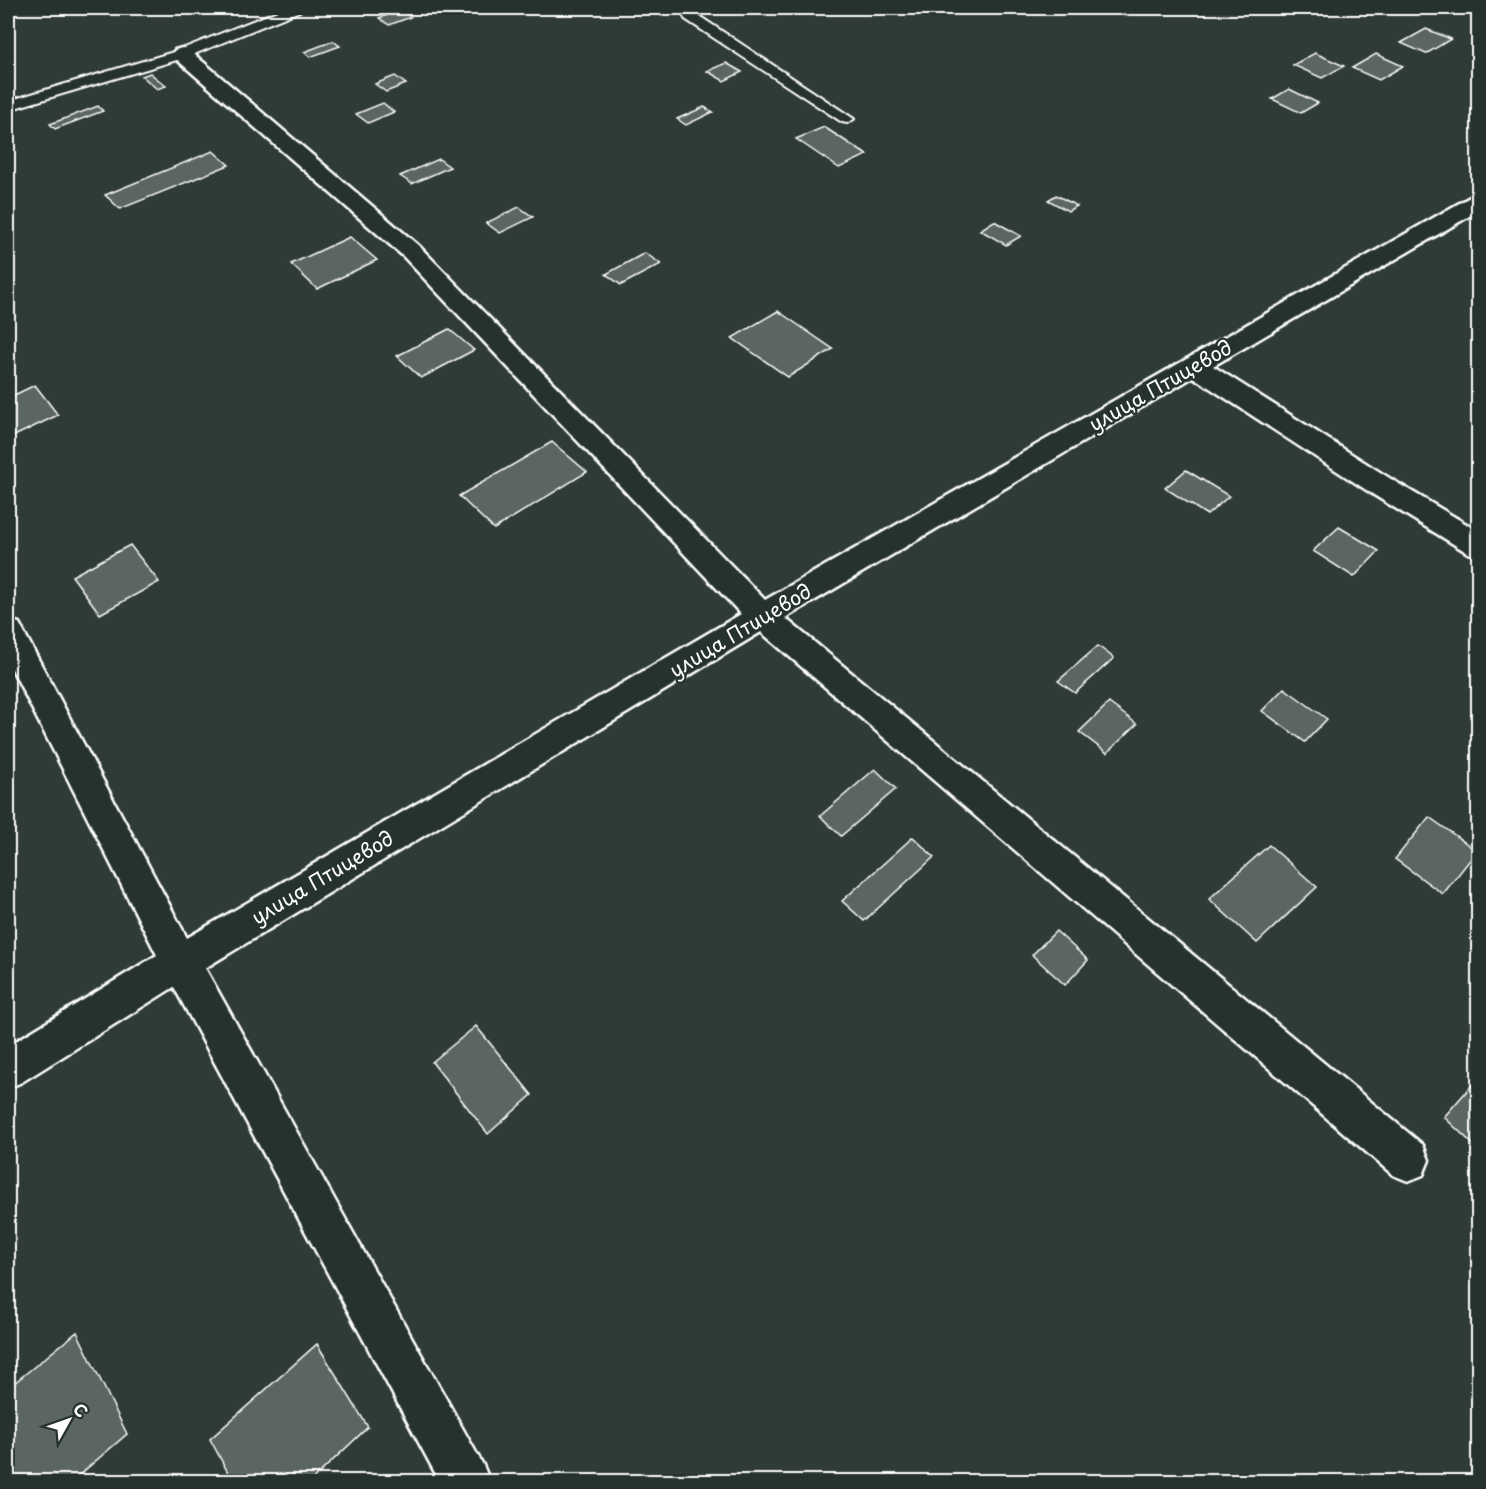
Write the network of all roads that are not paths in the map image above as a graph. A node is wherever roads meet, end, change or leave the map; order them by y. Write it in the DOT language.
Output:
graph roads {
  1 [pos="295,8"];
  2 [pos="686,8"];
  3 [pos="182,54"];
  4 [pos="8,106"];
  5 [pos="847,119"];
  6 [pos="1479,202"];
  7 [pos="1193,365"];
  8 [pos="1479,545"];
  9 [pos="762,616"];
  10 [pos="8,632"];
  11 [pos="180,961"];
  12 [pos="8,1068"];
  13 [pos="1408,1160"];
  14 [pos="466,1482"];
  1 -- 3 [label="lane"];
  2 -- 5 [label="lane"];
  3 -- 4 [label="lane"];
  3 -- 9 [label="street"];
  6 -- 7 [label="street, улица Птицевод"];
  7 -- 8 [label="street"];
  7 -- 9 [label="street, улица Птицевод"];
  9 -- 11 [label="street, улица Птицевод"];
  9 -- 13 [label="street"];
  10 -- 11 [label="street"];
  11 -- 12 [label="street, улица Птицевод"];
  11 -- 14 [label="street"];
}
